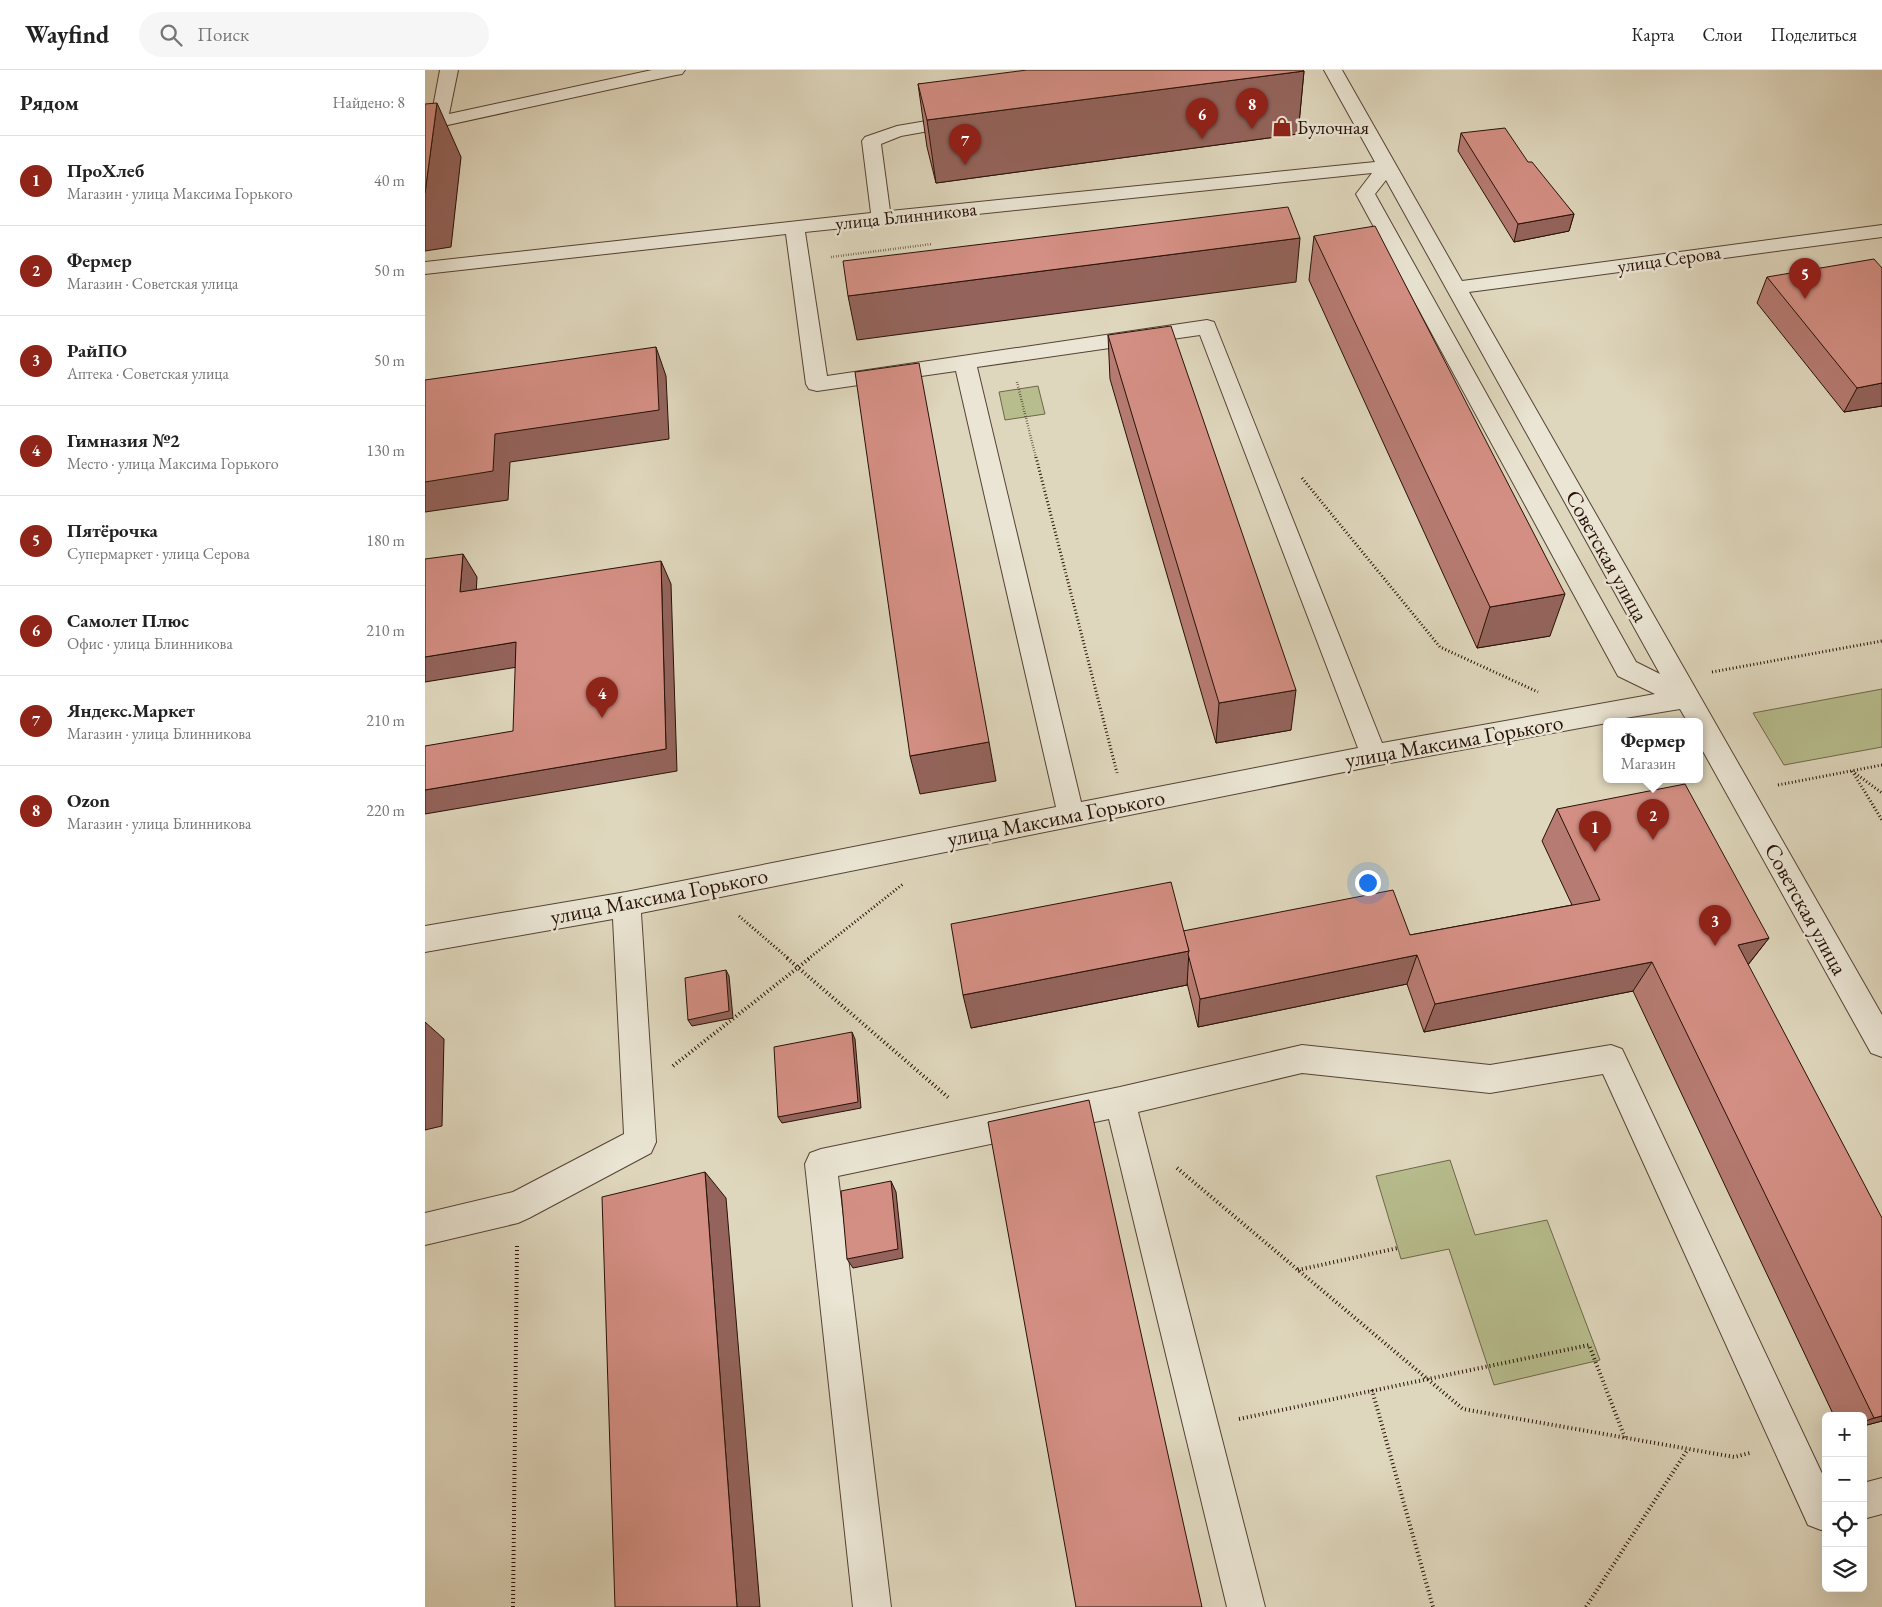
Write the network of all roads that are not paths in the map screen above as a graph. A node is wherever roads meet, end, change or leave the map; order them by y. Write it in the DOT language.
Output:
graph roads {
  1 [pos="449,70"];
  2 [pos="676,70"];
  3 [pos="1333,70"];
  4 [pos="975,118"];
  5 [pos="432,124"];
  6 [pos="1387,166"];
  7 [pos="881,218"];
  8 [pos="795,227"];
  9 [pos="1882,231"];
  10 [pos="425,268"];
  11 [pos="1456,288"];
  12 [pos="965,362"];
  13 [pos="1687,698"];
  14 [pos="1698,718"];
  15 [pos="1703,726"];
  16 [pos="1374,755"];
  17 [pos="1071,816"];
  18 [pos="626,904"];
  19 [pos="425,940"];
  20 [pos="1882,1042"];
  21 [pos="1120,1102"];
  22 [pos="425,1229"];
  23 [pos="1882,1496"];
  24 [pos="1867,1500"];
  25 [pos="1822,1512"];
  26 [pos="871,1607"];
  27 [pos="1246,1607"];
  1 -- 5 [label="street"];
  2 -- 5 [label="street"];
  3 -- 6 [label="street, Советская улица"];
  4 -- 7 [label="street"];
  6 -- 7 [label="street, улица Блинникова"];
  6 -- 11 [label="street, Советская улица"];
  6 -- 13 [label="street"];
  7 -- 8 [label="street, улица Блинникова"];
  8 -- 10 [label="street, улица Блинникова"];
  8 -- 12 [label="street"];
  9 -- 11 [label="street, улица Серова"];
  11 -- 13 [label="street, Советская улица"];
  12 -- 16 [label="street"];
  12 -- 17 [label="street"];
  13 -- 14 [label="street, Советская улица"];
  13 -- 16 [label="street, улица Максима Горького"];
  15 -- 20 [label="street, Советская улица"];
  16 -- 17 [label="street, улица Максима Горького"];
  17 -- 18 [label="street, улица Максима Горького"];
  18 -- 19 [label="street, улица Максима Горького"];
  18 -- 22 [label="street"];
  21 -- 25 [label="street"];
  21 -- 26 [label="street"];
  21 -- 27 [label="street"];
  23 -- 24 [label="street"];
}
